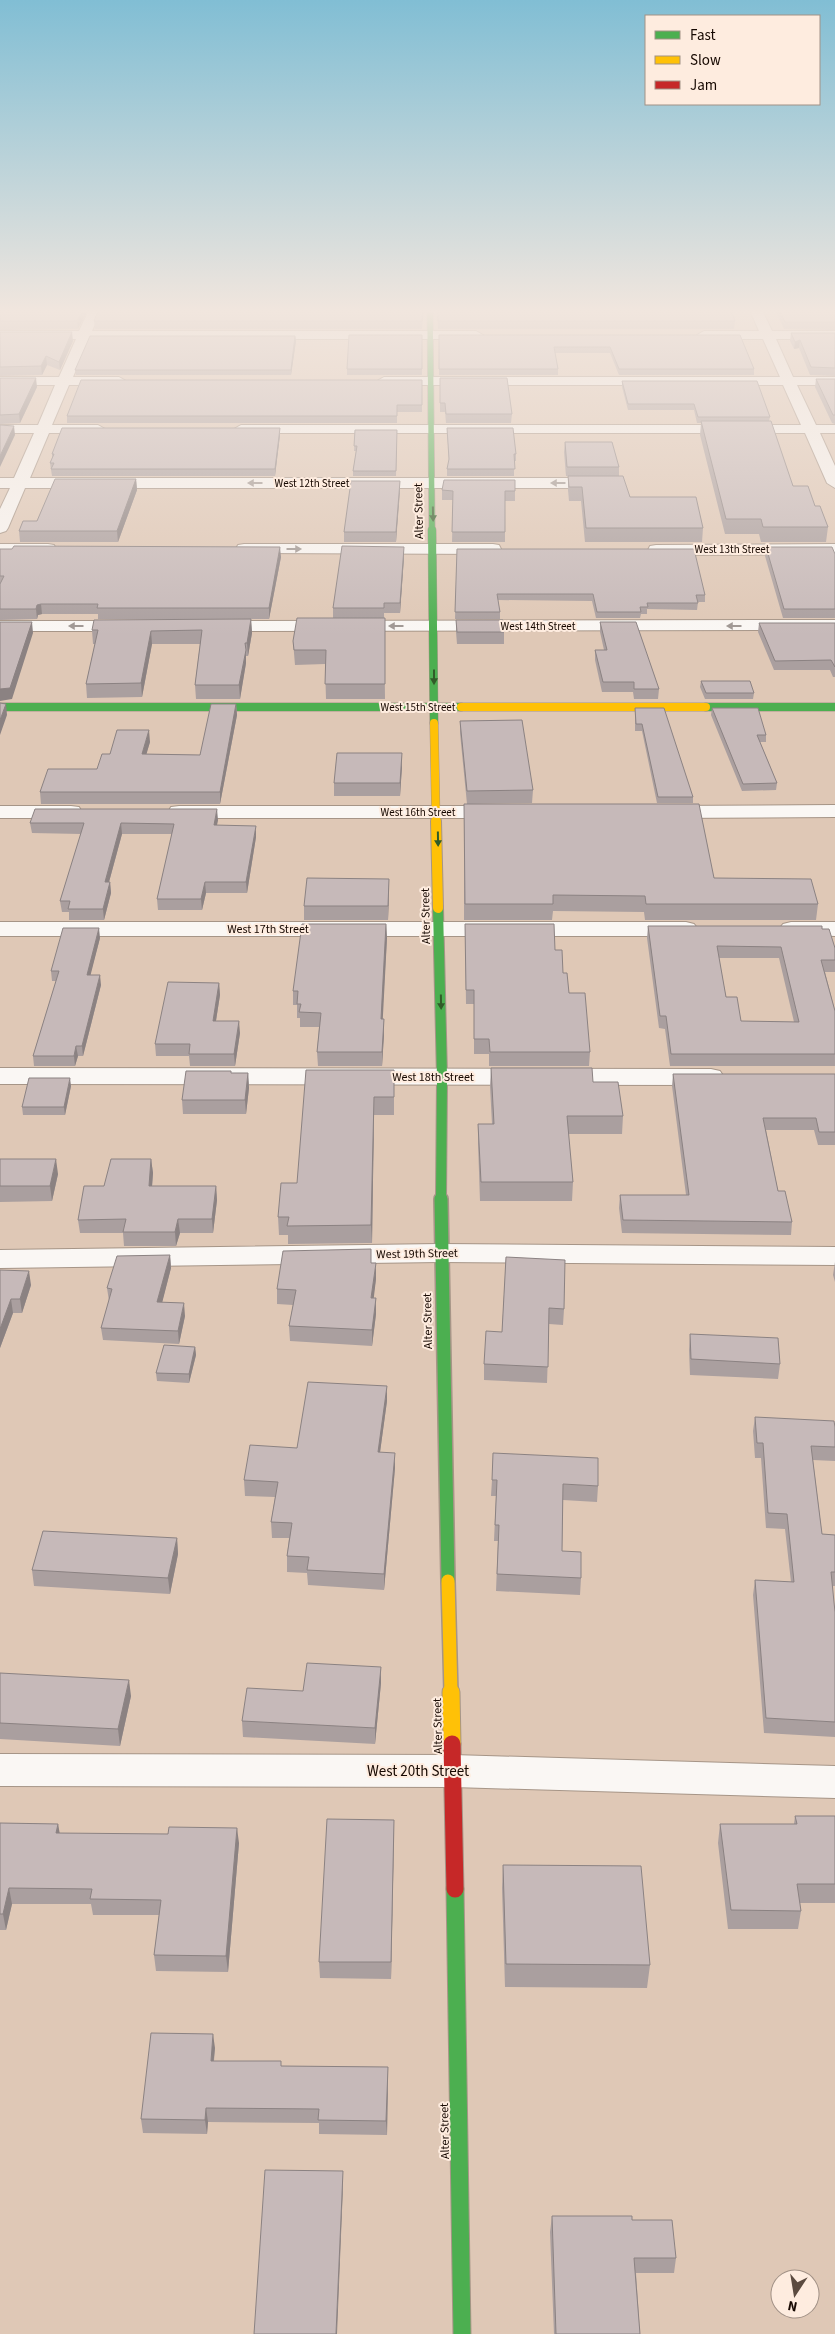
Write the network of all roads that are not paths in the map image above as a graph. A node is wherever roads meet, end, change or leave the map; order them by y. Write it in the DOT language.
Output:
graph roads {
  1 [pos="48,417"];
  2 [pos="432,417"];
  3 [pos="803,417"];
  4 [pos="0,429"];
  5 [pos="43,429"];
  6 [pos="111,429"];
  7 [pos="227,429"];
  8 [pos="432,429"];
  9 [pos="808,429"];
  10 [pos="835,429"];
  11 [pos="0,483"];
  12 [pos="20,483"];
  13 [pos="432,483"];
  14 [pos="624,483"];
  15 [pos="835,483"];
  16 [pos="0,528"];
  17 [pos="0,549"];
  18 [pos="67,549"];
  19 [pos="230,549"];
  20 [pos="433,549"];
  21 [pos="835,549"];
  22 [pos="512,550"];
  23 [pos="639,550"];
  24 [pos="0,626"];
  25 [pos="146,626"];
  26 [pos="195,626"];
  27 [pos="435,626"];
  28 [pos="835,626"];
  29 [pos="0,707"];
  30 [pos="434,707"];
  31 [pos="835,707"];
  32 [pos="835,811"];
  33 [pos="0,812"];
  34 [pos="88,812"];
  35 [pos="156,812"];
  36 [pos="438,812"];
  37 [pos="524,812"];
  38 [pos="640,812"];
  39 [pos="0,928"];
  40 [pos="440,929"];
  41 [pos="705,929"];
  42 [pos="771,929"];
  43 [pos="835,929"];
  44 [pos="0,1076"];
  45 [pos="442,1076"];
  46 [pos="738,1077"];
  47 [pos="440,1253"];
  48 [pos="835,1256"];
  49 [pos="0,1259"];
  50 [pos="0,1770"];
  51 [pos="453,1771"];
  52 [pos="835,1782"];
  53 [pos="462,2334"];
  1 -- 5 [label="street"];
  2 -- 8 [label="street, Alter Street"];
  3 -- 9 [label="street"];
  4 -- 5 [label="street"];
  5 -- 6 [label="street"];
  5 -- 12 [label="street"];
  7 -- 8 [label="street"];
  8 -- 9 [label="street"];
  8 -- 13 [label="street, Alter Street"];
  9 -- 10 [label="street"];
  9 -- 15 [label="street"];
  11 -- 12 [label="street, West 12th Street"];
  13 -- 12 [label="street, West 12th Street, one-way"];
  12 -- 16 [label="street"];
  14 -- 13 [label="street, West 12th Street, one-way"];
  13 -- 20 [label="street, Alter Street, one-way"];
  17 -- 18 [label="street"];
  19 -- 20 [label="street, one-way"];
  20 -- 22 [label="street"];
  20 -- 27 [label="street, Alter Street"];
  21 -- 23 [label="street, West 13th Street"];
  25 -- 24 [label="street, one-way"];
  27 -- 26 [label="street, West 14th Street, one-way"];
  28 -- 27 [label="street, West 14th Street, one-way"];
  27 -- 30 [label="street, Alter Street, one-way"];
  29 -- 30 [label="street, West 15th Street"];
  30 -- 31 [label="street, West 15th Street"];
  30 -- 36 [label="street, Alter Street"];
  32 -- 38 [label="street"];
  33 -- 34 [label="street"];
  35 -- 36 [label="street, West 16th Street"];
  36 -- 37 [label="street, West 16th Street"];
  36 -- 40 [label="street, Alter Street, one-way"];
  39 -- 40 [label="street, West 17th Street"];
  40 -- 41 [label="street, West 17th Street"];
  40 -- 45 [label="street, Alter Street, one-way"];
  42 -- 43 [label="street"];
  44 -- 45 [label="street, West 18th Street"];
  45 -- 46 [label="street, West 18th Street"];
  45 -- 47 [label="street, Alter Street"];
  47 -- 48 [label="street, West 19th Street"];
  47 -- 49 [label="street, West 19th Street"];
  47 -- 51 [label="street, Alter Street"];
  50 -- 51 [label="street, West 20th Street"];
  51 -- 52 [label="street, West 20th Street"];
  51 -- 53 [label="street, Alter Street"];
}
